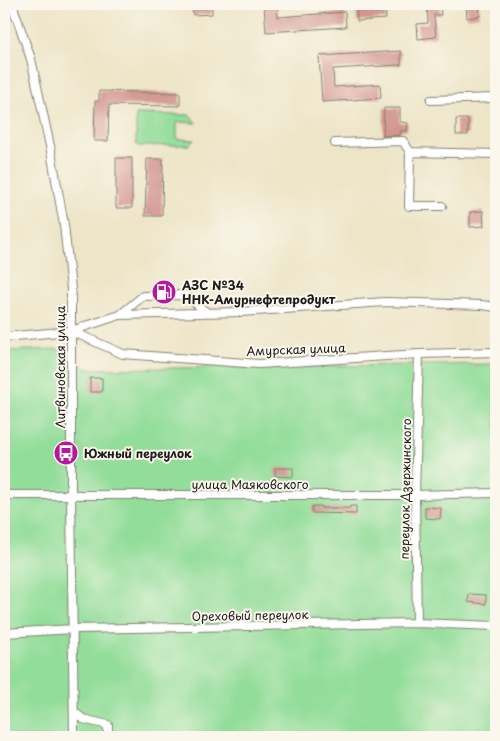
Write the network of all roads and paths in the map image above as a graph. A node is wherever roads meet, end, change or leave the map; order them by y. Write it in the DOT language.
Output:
graph roads {
  1 [pos="12,4"];
  2 [pos="496,98"];
  3 [pos="431,100"];
  4 [pos="335,143"];
  5 [pos="410,152"];
  6 [pos="496,154"];
  7 [pos="442,206"];
  8 [pos="496,307"];
  9 [pos="206,312"];
  10 [pos="120,315"];
  11 [pos="71,331"];
  12 [pos="4,338"];
  13 [pos="496,352"];
  14 [pos="419,354"];
  15 [pos="496,493"];
  16 [pos="71,495"];
  17 [pos="415,495"];
  18 [pos="4,496"];
  19 [pos="417,624"];
  20 [pos="496,626"];
  21 [pos="74,629"];
  22 [pos="4,633"];
  23 [pos="74,712"];
  24 [pos="74,737"];
  25 [pos="108,737"];
  1 -- 11 [label="street, Литвиновская улица"];
  2 -- 3 [label="street"];
  4 -- 5 [label="street"];
  5 -- 6 [label="street"];
  5 -- 7 [label="street"];
  8 -- 9 [label="street, Амурская улица"];
  9 -- 10 [label="street, Амурская улица"];
  9 -- 10 [label="street"];
  10 -- 11 [label="street, Амурская улица"];
  11 -- 12 [label="street, Амурская улица"];
  11 -- 14 [label="street, Амурская улица"];
  11 -- 16 [label="street, Литвиновская улица"];
  13 -- 14 [label="street, Амурская улица"];
  14 -- 17 [label="street, переулок Дзержинского"];
  15 -- 17 [label="street, улица Маяковского"];
  16 -- 17 [label="street, улица Маяковского"];
  16 -- 18 [label="street, улица Маяковского"];
  16 -- 21 [label="street, Литвиновская улица"];
  17 -- 19 [label="street, переулок Дзержинского"];
  19 -- 20 [label="street, Ореховый переулок"];
  19 -- 21 [label="street, Ореховый переулок"];
  21 -- 22 [label="street, Ореховый переулок"];
  21 -- 23 [label="street, Литвиновская улица"];
  23 -- 24 [label="street, Литвиновская улица"];
  23 -- 25 [label="street"];
}
